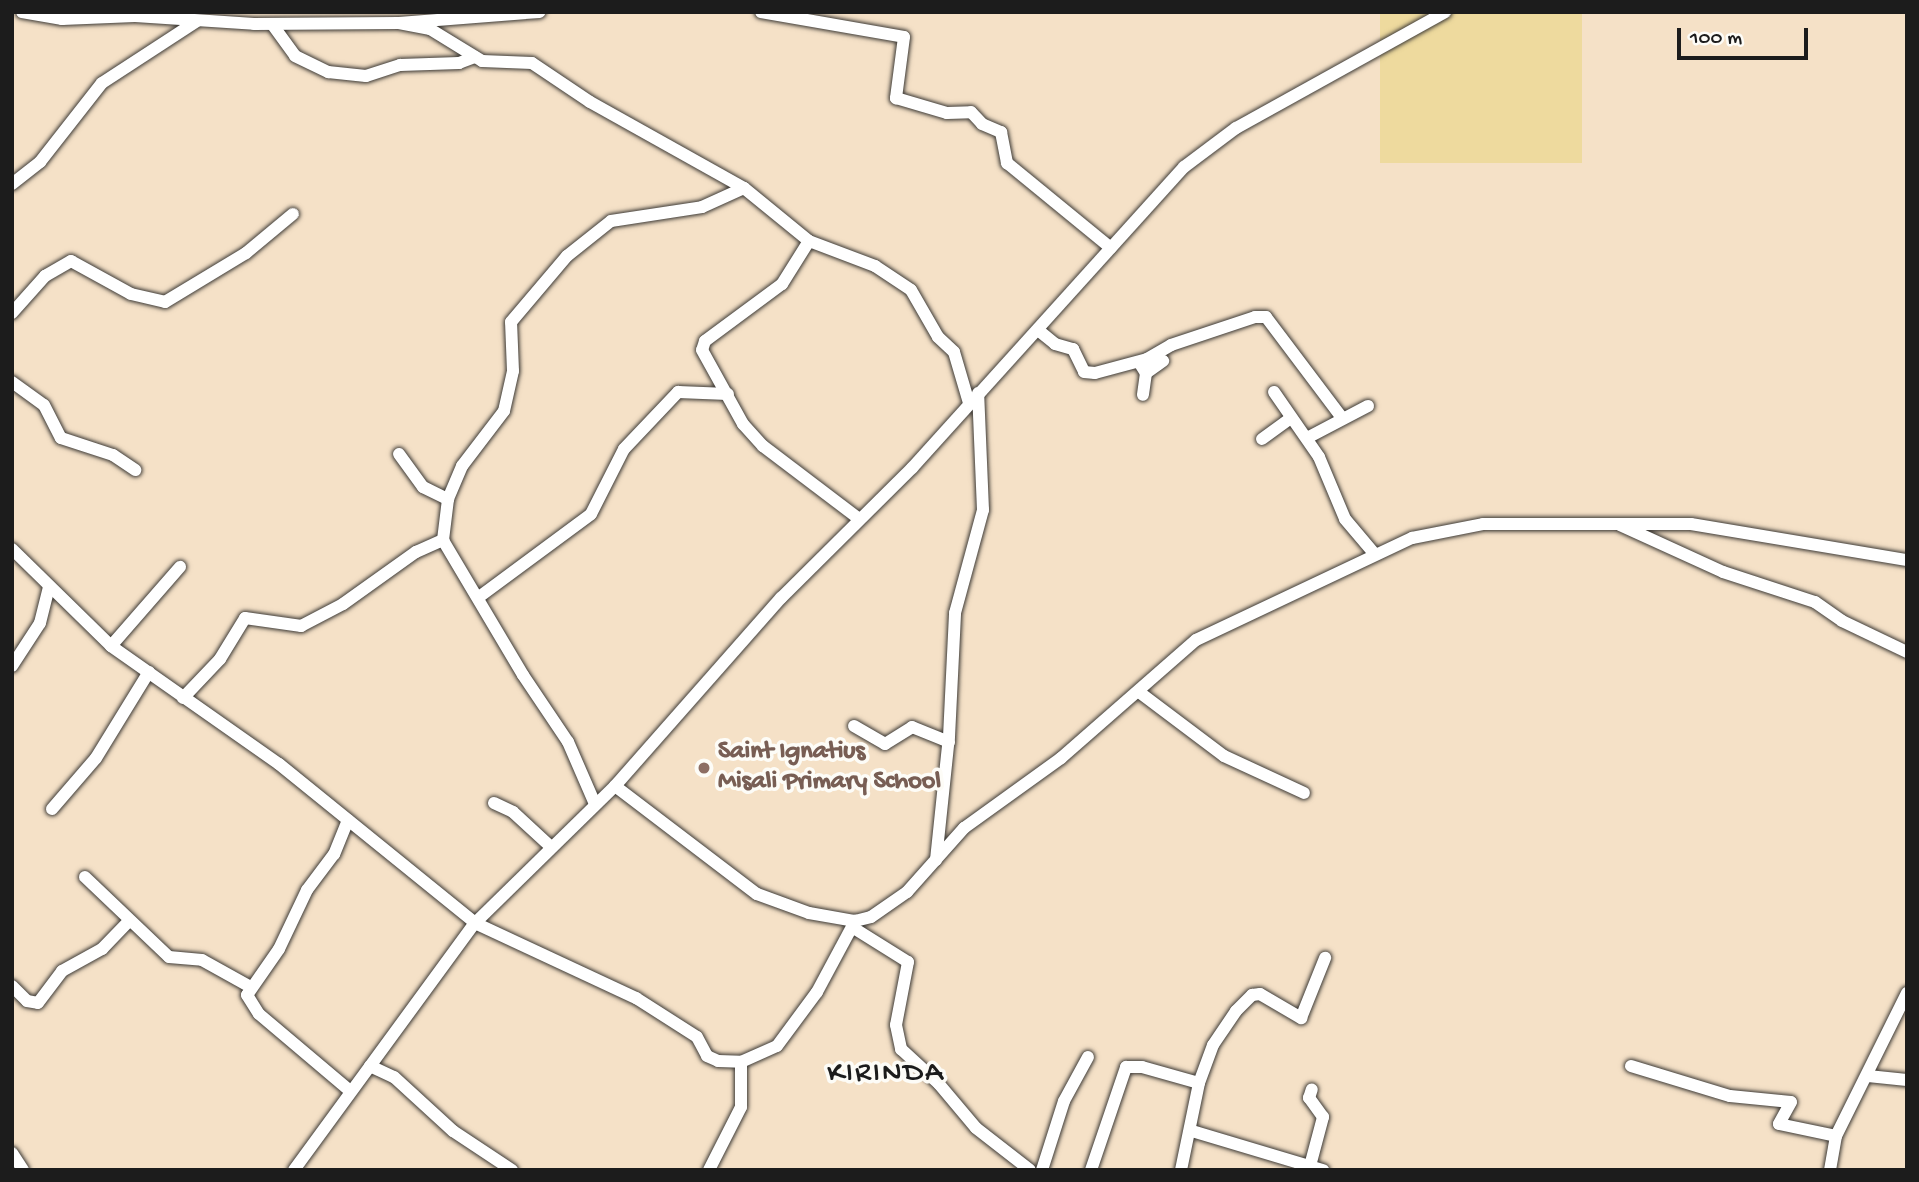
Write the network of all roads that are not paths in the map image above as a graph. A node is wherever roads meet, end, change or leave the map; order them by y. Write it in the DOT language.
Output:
graph roads {
  1 [pos="22,12"];
  2 [pos="540,12"];
  3 [pos="761,12"];
  4 [pos="1445,12"];
  5 [pos="388,20"];
  6 [pos="197,21"];
  7 [pos="272,24"];
  8 [pos="475,57"];
  9 [pos="12,184"];
  10 [pos="744,188"];
  11 [pos="293,214"];
  12 [pos="809,241"];
  13 [pos="1111,247"];
  14 [pos="12,313"];
  15 [pos="1038,330"];
  16 [pos="1163,361"];
  17 [pos="1143,367"];
  18 [pos="12,382"];
  19 [pos="1274,392"];
  20 [pos="978,393"];
  21 [pos="728,394"];
  22 [pos="1143,395"];
  23 [pos="969,403"];
  24 [pos="1368,406"];
  25 [pos="1342,418"];
  26 [pos="1290,419"];
  27 [pos="1307,438"];
  28 [pos="1262,439"];
  29 [pos="399,454"];
  30 [pos="135,470"];
  31 [pos="448,499"];
  32 [pos="859,519"];
  33 [pos="1616,523"];
  34 [pos="443,540"];
  35 [pos="12,549"];
  36 [pos="1373,552"];
  37 [pos="1907,560"];
  38 [pos="180,567"];
  39 [pos="49,586"];
  40 [pos="479,597"];
  41 [pos="111,646"];
  42 [pos="1907,652"];
  43 [pos="12,666"];
  44 [pos="149,672"];
  45 [pos="1139,692"];
  46 [pos="183,698"];
  47 [pos="854,726"];
  48 [pos="949,742"];
  49 [pos="614,786"];
  50 [pos="1304,793"];
  51 [pos="494,803"];
  52 [pos="594,804"];
  53 [pos="52,809"];
  54 [pos="348,820"];
  55 [pos="550,846"];
  56 [pos="936,861"];
  57 [pos="85,877"];
  58 [pos="129,921"];
  59 [pos="475,923"];
  60 [pos="853,924"];
  61 [pos="1325,958"];
  62 [pos="12,986"];
  63 [pos="249,986"];
  64 [pos="1907,993"];
  65 [pos="387,1046"];
  66 [pos="1088,1057"];
  67 [pos="741,1062"];
  68 [pos="370,1066"];
  69 [pos="1631,1066"];
  70 [pos="1868,1076"];
  71 [pos="394,1077"];
  72 [pos="1907,1080"];
  73 [pos="1199,1083"];
  74 [pos="349,1090"];
  75 [pos="1312,1090"];
  76 [pos="1192,1131"];
  77 [pos="1836,1136"];
  78 [pos="12,1153"];
  79 [pos="1310,1166"];
  80 [pos="23,1170"];
  81 [pos="294,1170"];
  82 [pos="512,1170"];
  83 [pos="709,1170"];
  84 [pos="1030,1170"];
  85 [pos="1042,1170"];
  86 [pos="1091,1170"];
  87 [pos="1181,1170"];
  88 [pos="1323,1170"];
  89 [pos="1830,1170"];
  1 -- 6 [label="street"];
  2 -- 5 [label="street"];
  3 -- 13 [label="street"];
  4 -- 13 [label="street"];
  5 -- 7 [label="street"];
  5 -- 8 [label="street"];
  6 -- 7 [label="street"];
  6 -- 9 [label="street"];
  7 -- 8 [label="street"];
  8 -- 10 [label="street"];
  10 -- 12 [label="street"];
  10 -- 31 [label="street"];
  11 -- 14 [label="street"];
  12 -- 21 [label="street"];
  12 -- 23 [label="street"];
  13 -- 15 [label="street"];
  15 -- 17 [label="street"];
  15 -- 20 [label="street"];
  16 -- 17 [label="street"];
  17 -- 22 [label="street"];
  17 -- 25 [label="street"];
  18 -- 30 [label="street"];
  19 -- 26 [label="street"];
  20 -- 23 [label="street"];
  20 -- 48 [label="street"];
  21 -- 32 [label="street"];
  21 -- 40 [label="street"];
  23 -- 32 [label="street"];
  24 -- 25 [label="street"];
  25 -- 27 [label="street"];
  26 -- 27 [label="street"];
  26 -- 28 [label="street"];
  27 -- 36 [label="street"];
  29 -- 31 [label="street"];
  31 -- 34 [label="street"];
  32 -- 49 [label="street"];
  33 -- 36 [label="street"];
  33 -- 37 [label="street"];
  33 -- 42 [label="street"];
  34 -- 40 [label="street"];
  34 -- 46 [label="street"];
  35 -- 39 [label="street"];
  36 -- 45 [label="street"];
  38 -- 41 [label="street"];
  39 -- 41 [label="street"];
  39 -- 43 [label="street"];
  40 -- 52 [label="street"];
  41 -- 44 [label="street"];
  44 -- 46 [label="street"];
  44 -- 53 [label="street"];
  45 -- 50 [label="street"];
  45 -- 56 [label="street"];
  46 -- 54 [label="street"];
  47 -- 48 [label="street"];
  48 -- 56 [label="street"];
  49 -- 52 [label="street"];
  49 -- 60 [label="street"];
  51 -- 55 [label="street"];
  52 -- 55 [label="street"];
  54 -- 59 [label="street"];
  54 -- 63 [label="street"];
  55 -- 59 [label="street"];
  56 -- 60 [label="street"];
  57 -- 58 [label="street"];
  58 -- 62 [label="street"];
  58 -- 63 [label="street"];
  59 -- 65 [label="street"];
  59 -- 67 [label="street"];
  60 -- 67 [label="street"];
  60 -- 84 [label="street"];
  61 -- 73 [label="street"];
  63 -- 74 [label="street"];
  64 -- 70 [label="street"];
  65 -- 68 [label="street"];
  65 -- 71 [label="street"];
  66 -- 85 [label="street"];
  67 -- 83 [label="street"];
  68 -- 71 [label="street"];
  68 -- 74 [label="street"];
  69 -- 77 [label="street"];
  70 -- 72 [label="street"];
  70 -- 77 [label="street"];
  71 -- 82 [label="street"];
  73 -- 76 [label="street"];
  73 -- 86 [label="street"];
  74 -- 81 [label="street"];
  75 -- 79 [label="street"];
  76 -- 79 [label="street"];
  76 -- 87 [label="street"];
  77 -- 89 [label="street"];
  78 -- 80 [label="street"];
  79 -- 88 [label="street"];
}
